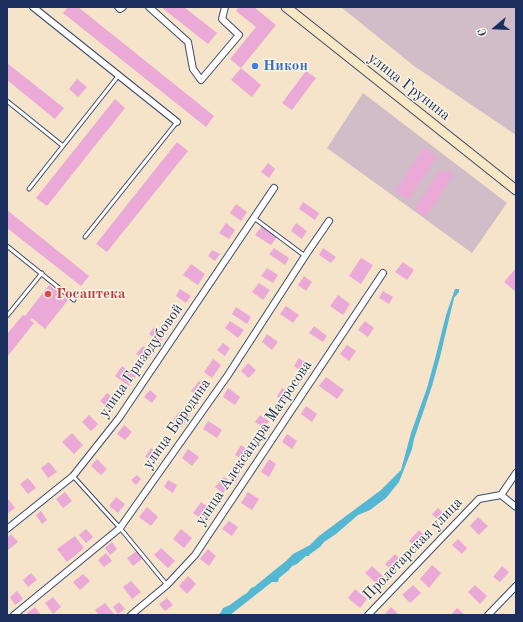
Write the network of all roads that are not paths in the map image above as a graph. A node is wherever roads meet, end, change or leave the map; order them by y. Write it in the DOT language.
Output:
graph roads {
  1 [pos="118,7"];
  2 [pos="123,7"];
  3 [pos="149,7"];
  4 [pos="225,7"];
  5 [pos="286,7"];
  6 [pos="38,8"];
  7 [pos="119,75"];
  8 [pos="7,101"];
  9 [pos="177,122"];
  10 [pos="63,146"];
  11 [pos="274,188"];
  12 [pos="29,189"];
  13 [pos="516,190"];
  14 [pos="254,218"];
  15 [pos="329,220"];
  16 [pos="85,236"];
  17 [pos="7,246"];
  18 [pos="305,256"];
  19 [pos="42,273"];
  20 [pos="383,273"];
  21 [pos="74,300"];
  22 [pos="7,316"];
  23 [pos="516,473"];
  24 [pos="73,476"];
  25 [pos="501,494"];
  26 [pos="516,507"];
  27 [pos="120,528"];
  28 [pos="7,529"];
  29 [pos="168,585"];
  30 [pos="516,586"];
  31 [pos="14,615"];
  32 [pos="131,615"];
  33 [pos="368,615"];
  34 [pos="488,615"];
  1 -- 2 [label="street"];
  3 -- 4 [label="street"];
  5 -- 13 [label="street, улица Грунина"];
  6 -- 7 [label="street"];
  7 -- 9 [label="street"];
  7 -- 10 [label="lane"];
  8 -- 10 [label="lane"];
  9 -- 16 [label="lane"];
  10 -- 12 [label="lane"];
  11 -- 14 [label="street, улица Гризодубовой"];
  14 -- 18 [label="lane"];
  14 -- 24 [label="street, улица Гризодубовой"];
  15 -- 18 [label="street, улица Бородина"];
  17 -- 19 [label="lane"];
  18 -- 27 [label="street, улица Бородина"];
  19 -- 21 [label="lane"];
  19 -- 22 [label="lane"];
  20 -- 29 [label="street, улица Александра Матросова"];
  23 -- 25 [label="street"];
  24 -- 27 [label="lane"];
  24 -- 28 [label="street, улица Гризодубовой"];
  25 -- 26 [label="street"];
  25 -- 33 [label="street, Пролетарская улица"];
  27 -- 29 [label="lane"];
  27 -- 31 [label="street, улица Бородина"];
  29 -- 32 [label="street, улица Александра Матросова"];
  30 -- 34 [label="street"];
}
